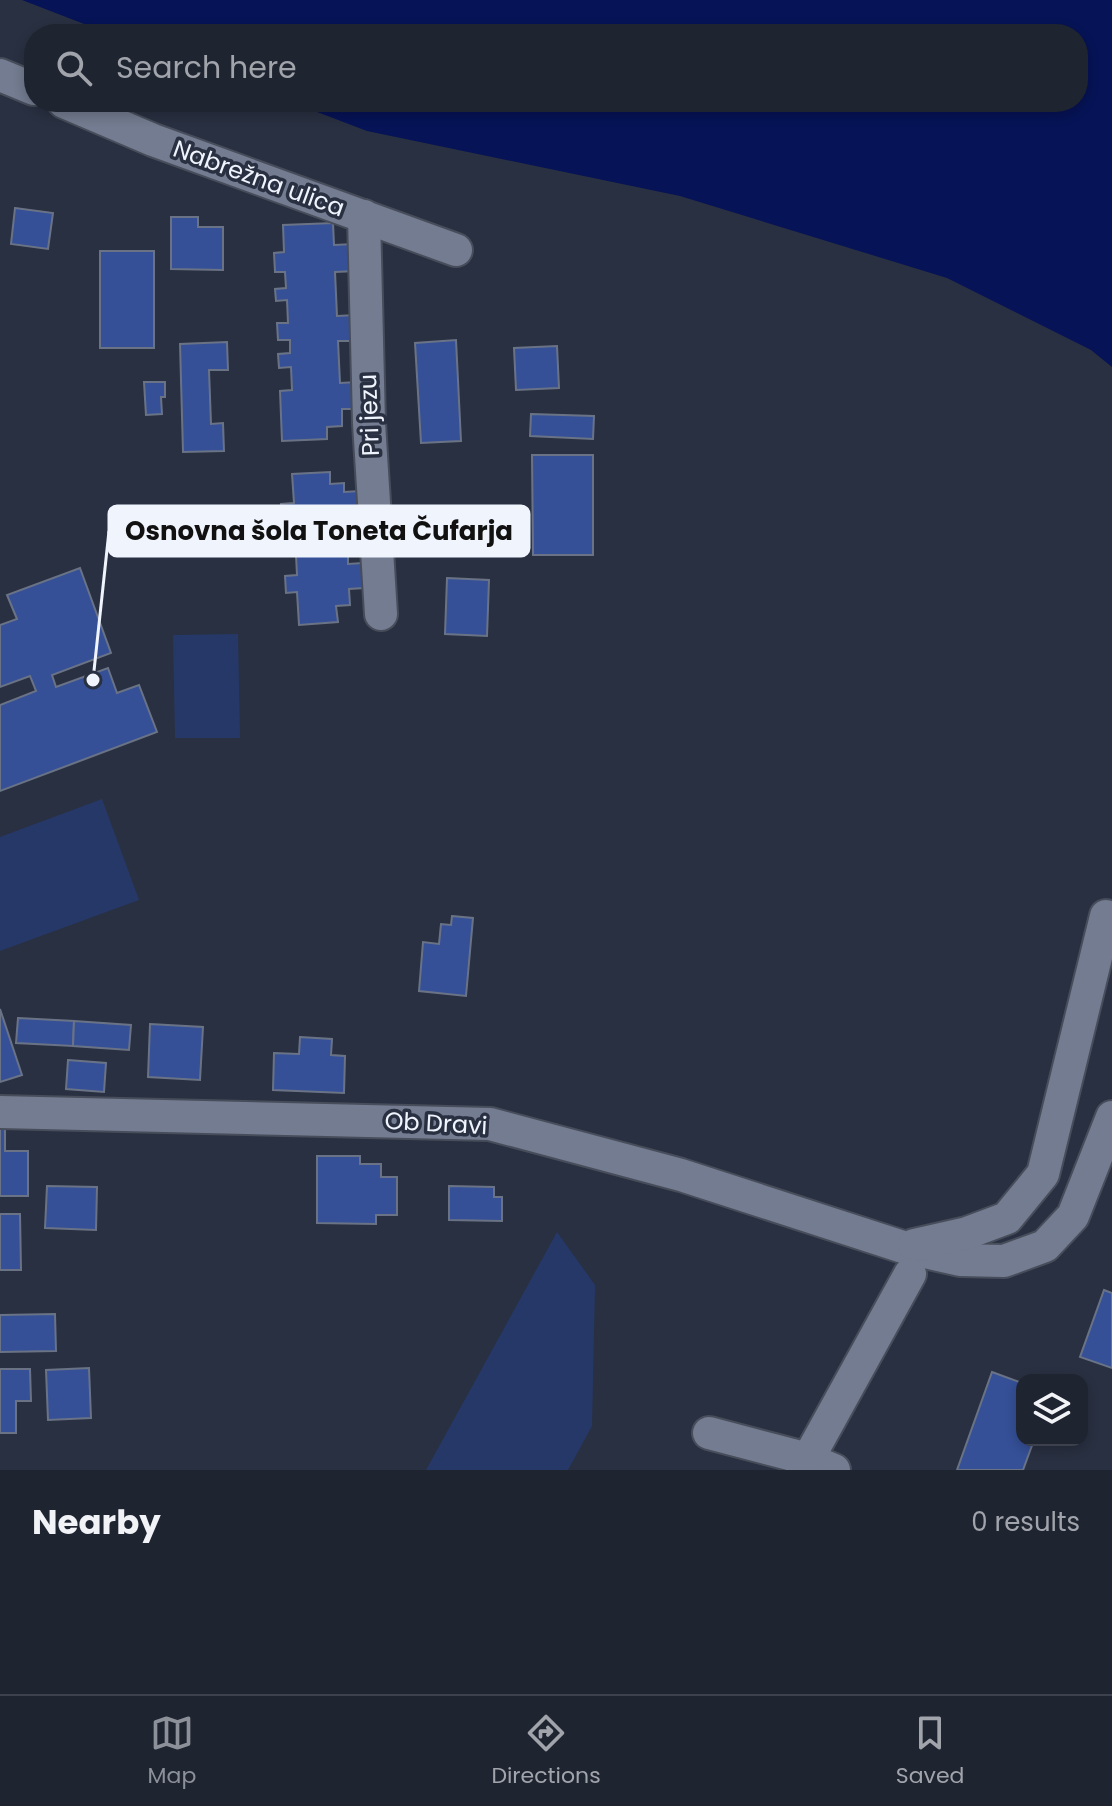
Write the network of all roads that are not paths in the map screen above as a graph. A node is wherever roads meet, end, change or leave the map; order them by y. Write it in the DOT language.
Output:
graph roads {
  1 [pos="0,75"];
  2 [pos="24,85"];
  3 [pos="87,112"];
  4 [pos="364,216"];
  5 [pos="456,250"];
  6 [pos="381,614"];
  7 [pos="1106,916"];
  8 [pos="0,1112"];
  9 [pos="1112,1117"];
  10 [pos="906,1260"];
  11 [pos="709,1433"];
  12 [pos="815,1466"];
  1 -- 2 [label="street"];
  3 -- 4 [label="street, Nabrežna ulica"];
  4 -- 5 [label="street, Nabrežna ulica"];
  4 -- 6 [label="street, Pri jezu"];
  7 -- 10 [label="street"];
  8 -- 10 [label="street, Ob Dravi"];
  9 -- 10 [label="street, Ob Dravi"];
  10 -- 12 [label="street"];
  11 -- 12 [label="street"];
}
